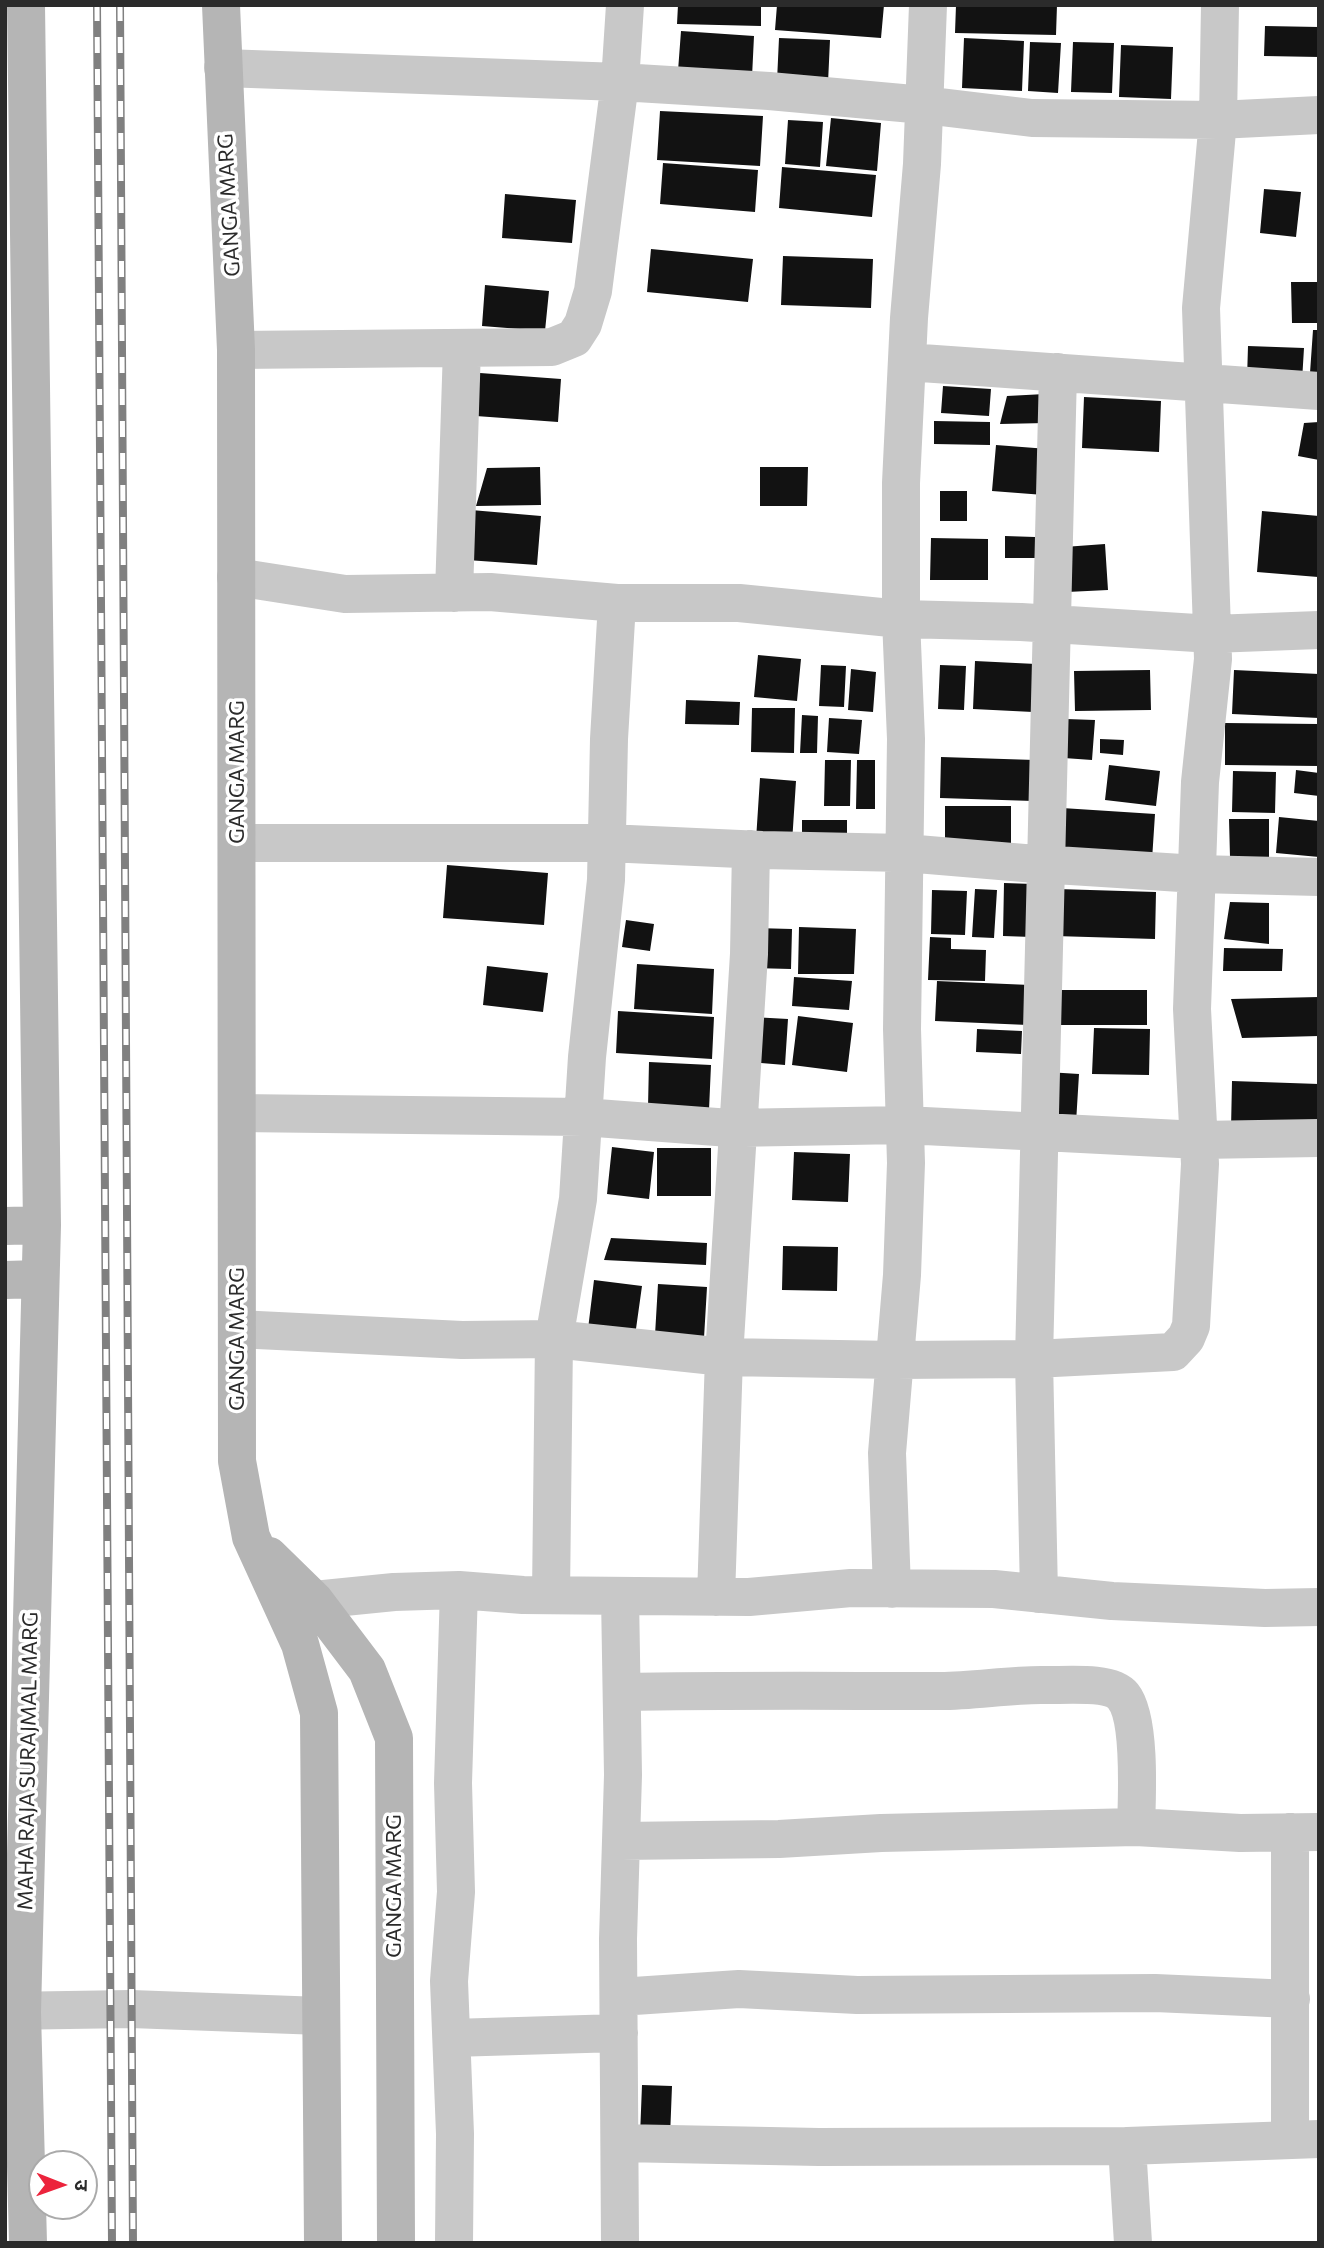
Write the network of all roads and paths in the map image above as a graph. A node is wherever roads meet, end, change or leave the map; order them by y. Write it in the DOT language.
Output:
graph roads {
  1 [pos="26,5"];
  2 [pos="221,5"];
  3 [pos="625,5"];
  4 [pos="929,5"];
  5 [pos="1220,5"];
  6 [pos="223,68"];
  7 [pos="620,82"];
  8 [pos="924,105"];
  9 [pos="1319,115"];
  10 [pos="1218,120"];
  11 [pos="18,342"];
  12 [pos="462,348"];
  13 [pos="236,350"];
  14 [pos="907,362"];
  15 [pos="1058,372"];
  16 [pos="1205,382"];
  17 [pos="1319,391"];
  18 [pos="236,577"];
  19 [pos="454,593"];
  20 [pos="617,603"];
  21 [pos="901,619"];
  22 [pos="1052,625"];
  23 [pos="1319,630"];
  24 [pos="1212,634"];
  25 [pos="237,843"];
  26 [pos="607,843"];
  27 [pos="751,849"];
  28 [pos="905,853"];
  29 [pos="1046,864"];
  30 [pos="1197,874"];
  31 [pos="1319,877"];
  32 [pos="237,1113"];
  33 [pos="583,1117"];
  34 [pos="905,1125"];
  35 [pos="737,1128"];
  36 [pos="1041,1131"];
  37 [pos="1319,1138"];
  38 [pos="1199,1140"];
  39 [pos="23,1226"];
  40 [pos="23,1279"];
  41 [pos="237,1329"];
  42 [pos="554,1339"];
  43 [pos="724,1357"];
  44 [pos="1034,1359"];
  45 [pos="895,1360"];
  46 [pos="892,1589"];
  47 [pos="459,1590"];
  48 [pos="1039,1594"];
  49 [pos="551,1595"];
  50 [pos="620,1596"];
  51 [pos="716,1597"];
  52 [pos="300,1606"];
  53 [pos="1319,1607"];
  54 [pos="622,1692"];
  55 [pos="1136,1827"];
  56 [pos="1304,1832"];
  57 [pos="621,1841"];
  58 [pos="1291,1999"];
  59 [pos="14,2012"];
  60 [pos="321,2015"];
  61 [pos="619,2015"];
  62 [pos="452,2038"];
  63 [pos="1305,2138"];
  64 [pos="620,2143"];
  65 [pos="1127,2146"];
  66 [pos="28,2243"];
  67 [pos="323,2243"];
  68 [pos="396,2243"];
  69 [pos="454,2243"];
  70 [pos="620,2243"];
  71 [pos="1133,2243"];
  1 -- 11 [label="street, MAHA RAJA SURAJMAL MARG"];
  2 -- 6 [label="street, GANGA MARG"];
  3 -- 7 [label="street"];
  4 -- 8 [label="street"];
  5 -- 10 [label="street"];
  6 -- 7 [label="street"];
  6 -- 13 [label="street, GANGA MARG"];
  7 -- 8 [label="street"];
  7 -- 12 [label="street"];
  8 -- 10 [label="street"];
  8 -- 14 [label="street"];
  9 -- 10 [label="street"];
  10 -- 16 [label="street"];
  11 -- 39 [label="street, MAHA RAJA SURAJMAL MARG"];
  12 -- 13 [label="street"];
  12 -- 19 [label="street"];
  13 -- 18 [label="street, GANGA MARG"];
  14 -- 15 [label="street"];
  14 -- 21 [label="street"];
  15 -- 16 [label="street"];
  15 -- 22 [label="street"];
  16 -- 17 [label="street"];
  16 -- 24 [label="street"];
  18 -- 19 [label="street"];
  18 -- 25 [label="street, GANGA MARG"];
  19 -- 20 [label="street"];
  20 -- 21 [label="street"];
  20 -- 26 [label="street"];
  21 -- 22 [label="street"];
  21 -- 28 [label="street"];
  22 -- 24 [label="street"];
  22 -- 29 [label="street"];
  23 -- 24 [label="street"];
  24 -- 30 [label="street"];
  25 -- 26 [label="street"];
  25 -- 32 [label="street, GANGA MARG"];
  26 -- 27 [label="street"];
  26 -- 33 [label="street"];
  27 -- 28 [label="street"];
  27 -- 35 [label="street"];
  28 -- 29 [label="street"];
  28 -- 34 [label="street"];
  29 -- 30 [label="street"];
  29 -- 36 [label="street"];
  30 -- 31 [label="street"];
  30 -- 38 [label="street"];
  32 -- 33 [label="street"];
  32 -- 41 [label="street, GANGA MARG"];
  33 -- 35 [label="street"];
  33 -- 42 [label="street"];
  34 -- 35 [label="street"];
  34 -- 36 [label="street"];
  34 -- 45 [label="street"];
  35 -- 43 [label="street"];
  36 -- 38 [label="street"];
  36 -- 44 [label="street"];
  37 -- 38 [label="street"];
  38 -- 44 [label="street"];
  39 -- 40 [label="street, MAHA RAJA SURAJMAL MARG"];
  40 -- 59 [label="street, MAHA RAJA SURAJMAL MARG"];
  41 -- 42 [label="street"];
  41 -- 52 [label="street, GANGA MARG"];
  42 -- 43 [label="street"];
  42 -- 49 [label="street"];
  43 -- 45 [label="street"];
  43 -- 51 [label="street"];
  44 -- 45 [label="street"];
  44 -- 48 [label="street"];
  45 -- 46 [label="street"];
  46 -- 48 [label="street"];
  46 -- 51 [label="street"];
  47 -- 49 [label="street"];
  47 -- 52 [label="street"];
  47 -- 62 [label="street"];
  48 -- 53 [label="street"];
  49 -- 50 [label="street"];
  50 -- 51 [label="street"];
  50 -- 54 [label="street"];
  52 -- 60 [label="street, GANGA MARG"];
  52 -- 68 [label="street, GANGA MARG"];
  54 -- 55 [label="street"];
  54 -- 57 [label="street"];
  55 -- 56 [label="street"];
  55 -- 57 [label="street"];
  56 -- 58 [label="street"];
  57 -- 61 [label="street"];
  58 -- 61 [label="street"];
  58 -- 63 [label="street"];
  59 -- 60 [label="street"];
  59 -- 66 [label="street, MAHA RAJA SURAJMAL MARG"];
  60 -- 67 [label="street, GANGA MARG"];
  61 -- 62 [label="street"];
  61 -- 64 [label="street"];
  62 -- 69 [label="street"];
  63 -- 65 [label="street"];
  64 -- 65 [label="street"];
  64 -- 70 [label="street"];
  65 -- 71 [label="street"];
}
